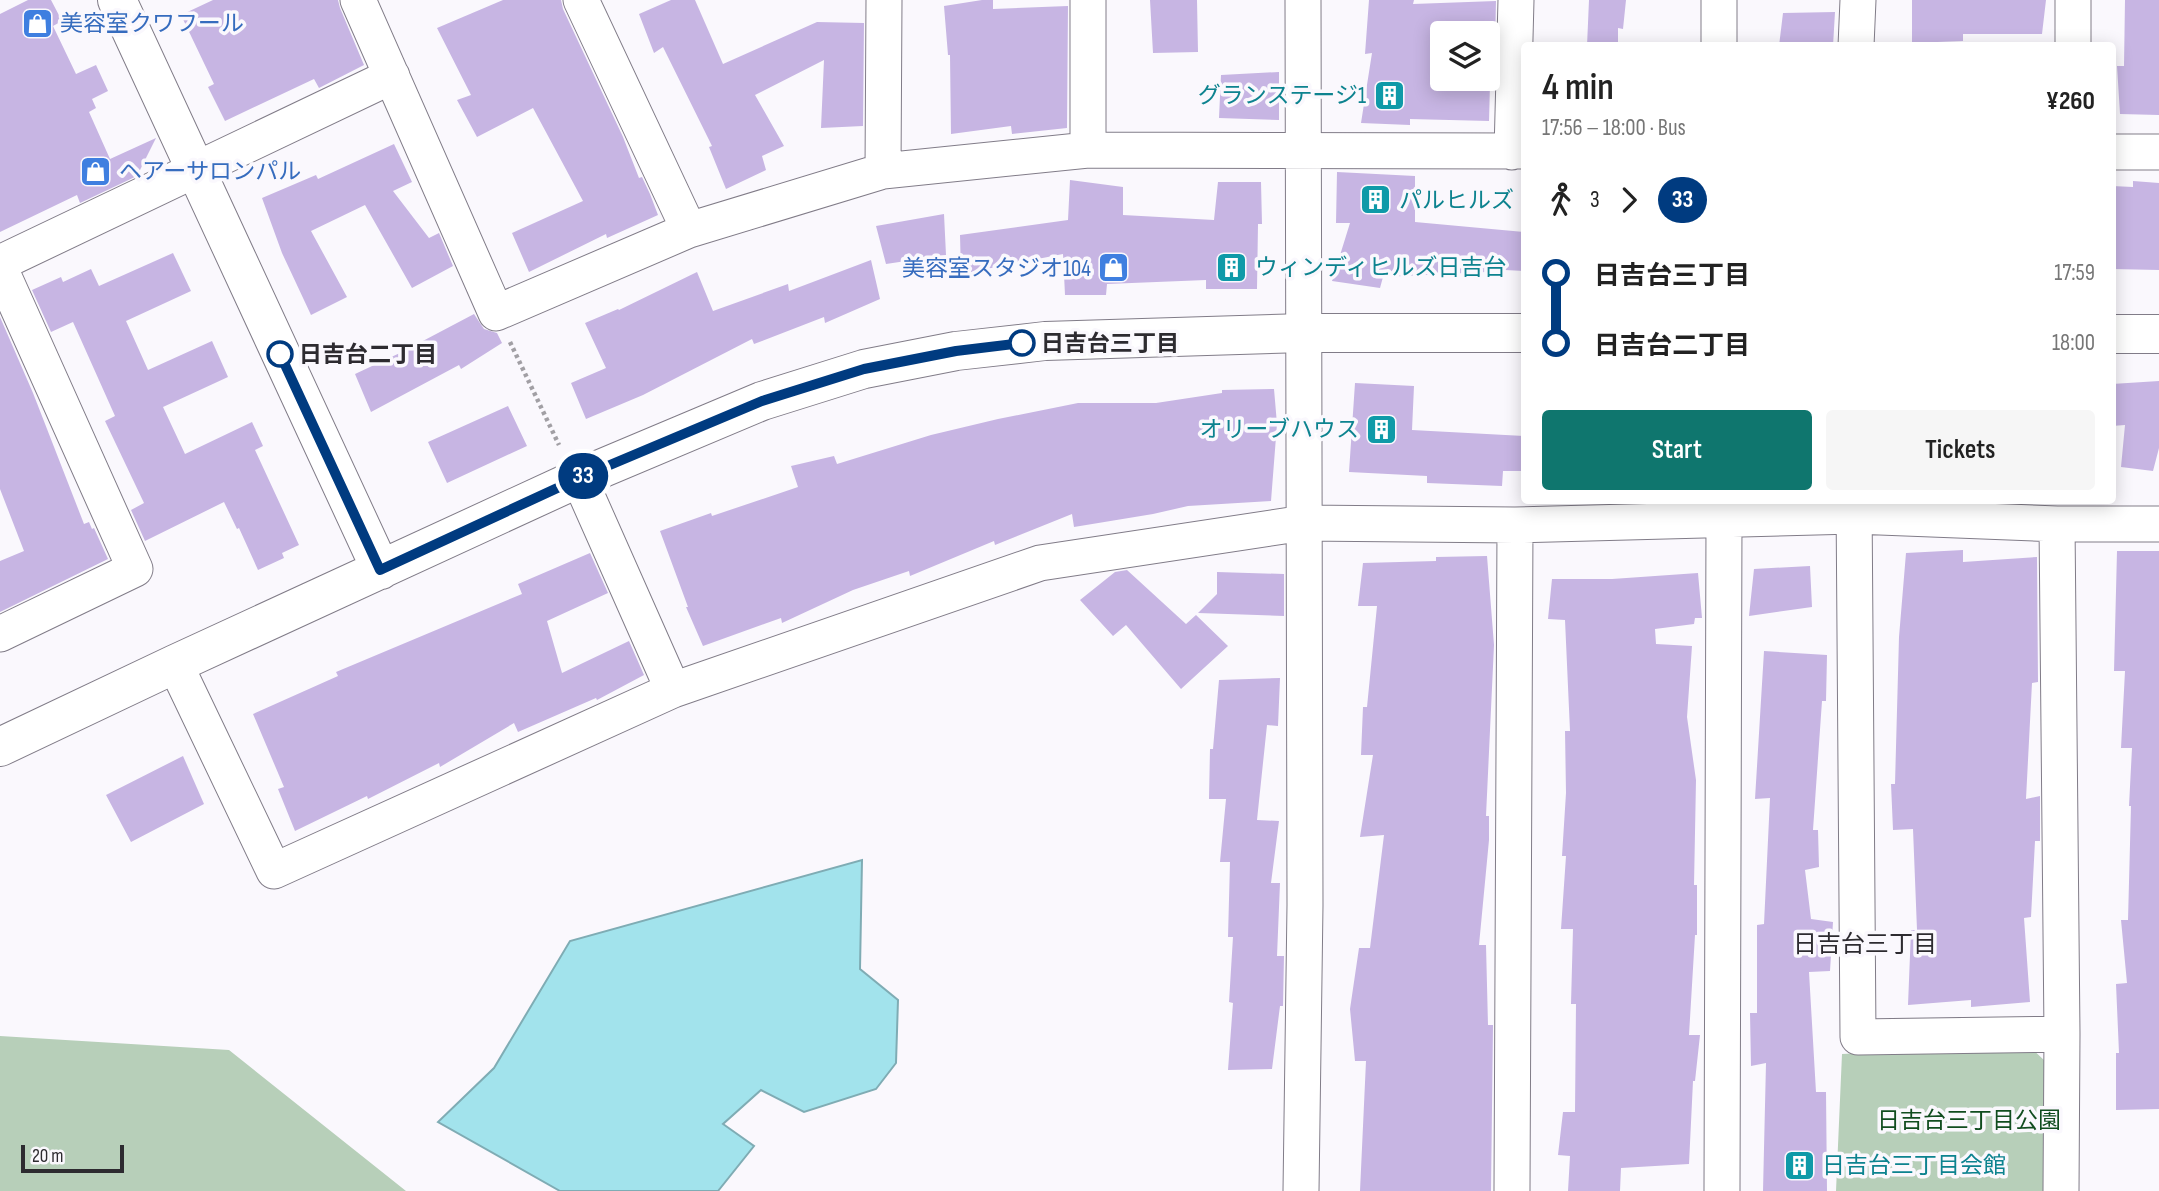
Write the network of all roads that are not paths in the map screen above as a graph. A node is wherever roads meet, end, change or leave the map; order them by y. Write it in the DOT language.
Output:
graph roads {
  1 [pos="117,0"];
  2 [pos="358,0"];
  3 [pos="582,0"];
  4 [pos="884,0"];
  5 [pos="1088,0"];
  6 [pos="1303,0"];
  7 [pos="1516,0"];
  8 [pos="1719,0"];
  9 [pos="1858,0"];
  10 [pos="2073,0"];
  11 [pos="1719,42"];
  12 [pos="1856,42"];
  13 [pos="2073,42"];
  14 [pos="392,76"];
  15 [pos="1088,150"];
  16 [pos="1302,150"];
  17 [pos="1518,151"];
  18 [pos="2116,152"];
  19 [pos="2159,152"];
  20 [pos="196,170"];
  21 [pos="883,171"];
  22 [pos="689,230"];
  23 [pos="0,265"];
  24 [pos="1304,333"];
  25 [pos="1521,333"];
  26 [pos="2116,334"];
  27 [pos="2159,334"];
  28 [pos="579,478"];
  29 [pos="1854,508"];
  30 [pos="1724,519"];
  31 [pos="1304,523"];
  32 [pos="2057,523"];
  33 [pos="2159,524"];
  34 [pos="1515,525"];
  35 [pos="380,570"];
  36 [pos="0,634"];
  37 [pos="175,664"];
  38 [pos="673,690"];
  39 [pos="0,747"];
  40 [pos="2062,1034"];
  41 [pos="1301,1191"];
  42 [pos="1512,1191"];
  43 [pos="1722,1191"];
  44 [pos="2061,1191"];
  1 -- 20 [label="street"];
  2 -- 14 [label="street"];
  3 -- 22 [label="street"];
  4 -- 21 [label="street"];
  5 -- 15 [label="street"];
  6 -- 16 [label="street"];
  7 -- 17 [label="street"];
  8 -- 11 [label="street"];
  9 -- 12 [label="street"];
  10 -- 13 [label="street"];
  14 -- 20 [label="street"];
  14 -- 22 [label="street"];
  15 -- 16 [label="street"];
  15 -- 21 [label="street"];
  16 -- 17 [label="street"];
  16 -- 24 [label="street"];
  18 -- 19 [label="street"];
  20 -- 23 [label="street"];
  20 -- 35 [label="street"];
  21 -- 22 [label="street"];
  23 -- 36 [label="street"];
  24 -- 25 [label="street"];
  24 -- 28 [label="street"];
  24 -- 31 [label="street"];
  26 -- 27 [label="street"];
  28 -- 35 [label="street"];
  28 -- 38 [label="street"];
  29 -- 30 [label="street"];
  29 -- 32 [label="street"];
  29 -- 40 [label="street"];
  30 -- 34 [label="street"];
  30 -- 43 [label="street"];
  31 -- 34 [label="street"];
  31 -- 38 [label="street"];
  31 -- 41 [label="street"];
  32 -- 33 [label="street"];
  32 -- 40 [label="street"];
  34 -- 42 [label="street"];
  35 -- 37 [label="street"];
  37 -- 38 [label="street"];
  37 -- 39 [label="street"];
  40 -- 44 [label="street"];
}
